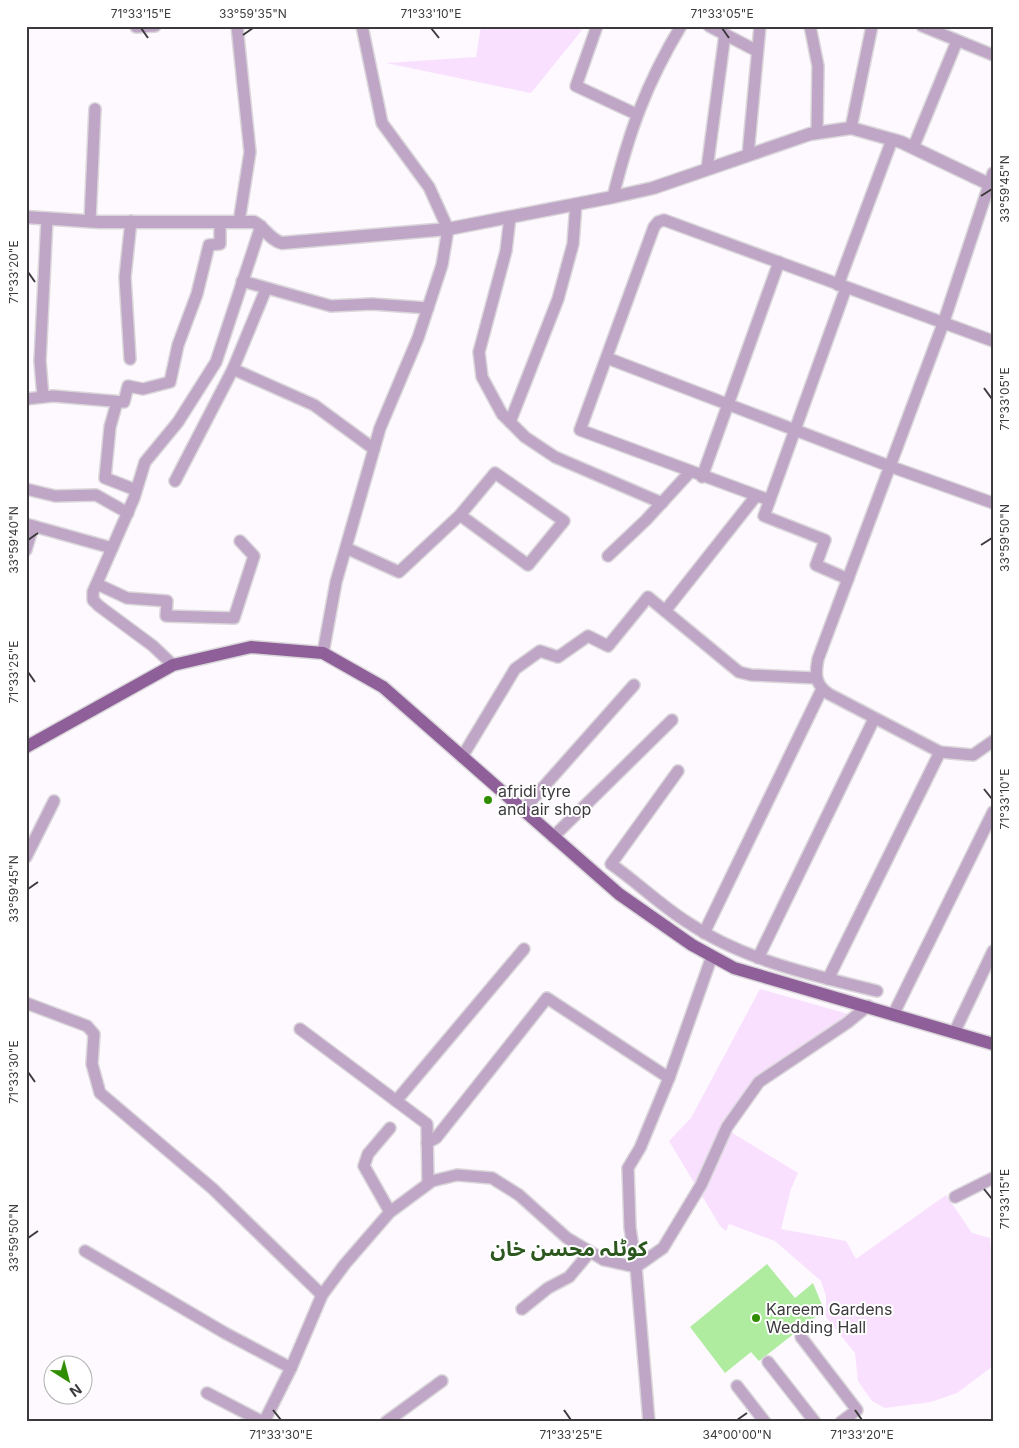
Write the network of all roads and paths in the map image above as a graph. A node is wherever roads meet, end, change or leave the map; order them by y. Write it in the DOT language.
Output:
graph roads {
  1 [pos="155,26"];
  2 [pos="237,26"];
  3 [pos="362,26"];
  4 [pos="597,26"];
  5 [pos="681,26"];
  6 [pos="709,26"];
  7 [pos="760,26"];
  8 [pos="810,26"];
  9 [pos="872,26"];
  10 [pos="922,26"];
  11 [pos="136,27"];
  12 [pos="725,34"];
  13 [pos="957,41"];
  14 [pos="757,50"];
  15 [pos="993,55"];
  16 [pos="95,109"];
  17 [pos="636,114"];
  18 [pos="851,128"];
  19 [pos="816,133"];
  20 [pos="892,140"];
  21 [pos="913,148"];
  22 [pos="748,155"];
  23 [pos="707,169"];
  24 [pos="991,181"];
  25 [pos="613,197"];
  26 [pos="576,204"];
  27 [pos="510,216"];
  28 [pos="26,217"];
  29 [pos="47,218"];
  30 [pos="90,221"];
  31 [pos="131,221"];
  32 [pos="220,222"];
  33 [pos="239,222"];
  34 [pos="261,226"];
  35 [pos="448,229"];
  36 [pos="778,262"];
  37 [pos="242,281"];
  38 [pos="842,286"];
  39 [pos="266,289"];
  40 [pos="428,308"];
  41 [pos="943,324"];
  42 [pos="993,341"];
  43 [pos="607,358"];
  44 [pos="130,359"];
  45 [pos="233,369"];
  46 [pos="43,397"];
  47 [pos="26,399"];
  48 [pos="117,402"];
  49 [pos="728,405"];
  50 [pos="510,422"];
  51 [pos="794,430"];
  52 [pos="374,449"];
  53 [pos="889,466"];
  54 [pos="690,472"];
  55 [pos="702,476"];
  56 [pos="175,481"];
  57 [pos="26,489"];
  58 [pos="136,490"];
  59 [pos="756,496"];
  60 [pos="769,500"];
  61 [pos="992,500"];
  62 [pos="662,503"];
  63 [pos="128,513"];
  64 [pos="460,515"];
  65 [pos="29,525"];
  66 [pos="240,541"];
  67 [pos="112,548"];
  68 [pos="346,548"];
  69 [pos="26,550"];
  70 [pos="608,556"];
  71 [pos="848,578"];
  72 [pos="97,584"];
  73 [pos="665,611"];
  74 [pos="323,653"];
  75 [pos="173,665"];
  76 [pos="816,678"];
  77 [pos="634,685"];
  78 [pos="822,690"];
  79 [pos="874,719"];
  80 [pos="672,720"];
  81 [pos="993,741"];
  82 [pos="26,747"];
  83 [pos="940,752"];
  84 [pos="462,758"];
  85 [pos="678,771"];
  86 [pos="54,801"];
  87 [pos="523,810"];
  88 [pos="993,812"];
  89 [pos="553,837"];
  90 [pos="26,857"];
  91 [pos="704,933"];
  92 [pos="524,949"];
  93 [pos="993,952"];
  94 [pos="712,956"];
  95 [pos="758,958"];
  96 [pos="828,979"];
  97 [pos="877,992"];
  98 [pos="26,1003"];
  99 [pos="868,1006"];
  100 [pos="893,1015"];
  101 [pos="300,1029"];
  102 [pos="954,1033"];
  103 [pos="993,1044"];
  104 [pos="669,1078"];
  105 [pos="396,1101"];
  106 [pos="390,1128"];
  107 [pos="427,1143"];
  108 [pos="993,1178"];
  109 [pos="428,1183"];
  110 [pos="954,1197"];
  111 [pos="390,1212"];
  112 [pos="85,1251"];
  113 [pos="590,1252"];
  114 [pos="636,1267"];
  115 [pos="322,1294"];
  116 [pos="522,1309"];
  117 [pos="801,1337"];
  118 [pos="768,1362"];
  119 [pos="291,1368"];
  120 [pos="442,1381"];
  121 [pos="737,1386"];
  122 [pos="207,1393"];
  123 [pos="264,1422"];
  124 [pos="386,1422"];
  125 [pos="650,1422"];
  126 [pos="765,1422"];
  127 [pos="815,1422"];
  128 [pos="841,1422"];
  1 -- 11 [label="street"];
  2 -- 33 [label="street"];
  3 -- 35 [label="street"];
  4 -- 17 [label="street"];
  5 -- 17 [label="street"];
  6 -- 12 [label="street"];
  7 -- 14 [label="street"];
  8 -- 19 [label="street"];
  9 -- 18 [label="street"];
  10 -- 13 [label="street"];
  12 -- 14 [label="street"];
  12 -- 23 [label="street"];
  13 -- 15 [label="street"];
  13 -- 21 [label="street"];
  14 -- 22 [label="street"];
  16 -- 30 [label="street"];
  17 -- 25 [label="street"];
  18 -- 19 [label="street"];
  18 -- 20 [label="street"];
  19 -- 22 [label="street"];
  20 -- 21 [label="street"];
  20 -- 38 [label="street"];
  21 -- 24 [label="street"];
  22 -- 23 [label="street"];
  23 -- 25 [label="street"];
  24 -- 41 [label="street"];
  25 -- 26 [label="street"];
  26 -- 27 [label="street"];
  26 -- 50 [label="street"];
  27 -- 35 [label="street"];
  27 -- 50 [label="street"];
  28 -- 29 [label="street"];
  29 -- 30 [label="street"];
  29 -- 46 [label="street"];
  30 -- 31 [label="street"];
  31 -- 32 [label="street"];
  31 -- 44 [label="street"];
  32 -- 33 [label="street"];
  32 -- 48 [label="street"];
  33 -- 34 [label="street"];
  34 -- 35 [label="street"];
  34 -- 37 [label="street"];
  35 -- 40 [label="street"];
  36 -- 38 [label="street"];
  36 -- 43 [label="street"];
  36 -- 49 [label="street"];
  37 -- 39 [label="street"];
  37 -- 58 [label="street"];
  38 -- 41 [label="street"];
  38 -- 51 [label="street"];
  39 -- 40 [label="street"];
  39 -- 45 [label="street"];
  40 -- 52 [label="street"];
  41 -- 42 [label="street"];
  41 -- 53 [label="street"];
  43 -- 49 [label="street"];
  43 -- 54 [label="street"];
  45 -- 52 [label="street"];
  45 -- 56 [label="street"];
  46 -- 47 [label="street"];
  46 -- 48 [label="street"];
  48 -- 58 [label="street"];
  49 -- 51 [label="street"];
  49 -- 55 [label="street"];
  50 -- 62 [label="street"];
  51 -- 53 [label="street"];
  51 -- 60 [label="street"];
  52 -- 68 [label="street"];
  53 -- 61 [label="street"];
  53 -- 71 [label="street"];
  54 -- 55 [label="street"];
  54 -- 62 [label="street"];
  55 -- 59 [label="street"];
  57 -- 63 [label="street"];
  58 -- 63 [label="street"];
  59 -- 60 [label="street"];
  59 -- 73 [label="street"];
  60 -- 71 [label="street"];
  62 -- 70 [label="street"];
  63 -- 67 [label="street"];
  64 -- 64 [label="street"];
  64 -- 68 [label="street"];
  65 -- 67 [label="street"];
  65 -- 69 [label="street"];
  66 -- 72 [label="street"];
  67 -- 72 [label="street"];
  68 -- 74 [label="street"];
  71 -- 76 [label="street"];
  72 -- 75 [label="street"];
  73 -- 76 [label="street"];
  73 -- 84 [label="street"];
  74 -- 75 [label="main road"];
  74 -- 84 [label="main road"];
  75 -- 82 [label="main road"];
  76 -- 78 [label="street"];
  77 -- 87 [label="street"];
  78 -- 79 [label="street"];
  78 -- 91 [label="street"];
  79 -- 83 [label="street"];
  79 -- 95 [label="street"];
  80 -- 89 [label="street"];
  81 -- 83 [label="street"];
  83 -- 96 [label="street"];
  84 -- 87 [label="main road"];
  85 -- 91 [label="street"];
  86 -- 90 [label="street"];
  87 -- 89 [label="main road"];
  88 -- 100 [label="street"];
  89 -- 94 [label="main road"];
  91 -- 95 [label="street"];
  92 -- 105 [label="street"];
  93 -- 102 [label="street"];
  94 -- 99 [label="main road"];
  94 -- 104 [label="street"];
  95 -- 96 [label="street"];
  96 -- 97 [label="street"];
  98 -- 115 [label="street"];
  99 -- 100 [label="main road"];
  99 -- 114 [label="street"];
  100 -- 102 [label="main road"];
  101 -- 105 [label="street"];
  102 -- 103 [label="main road"];
  104 -- 107 [label="street"];
  104 -- 114 [label="street"];
  105 -- 107 [label="street"];
  106 -- 111 [label="street"];
  107 -- 109 [label="street"];
  108 -- 110 [label="street"];
  109 -- 111 [label="street"];
  109 -- 113 [label="street"];
  111 -- 115 [label="street"];
  112 -- 119 [label="street"];
  113 -- 114 [label="street"];
  113 -- 116 [label="street"];
  114 -- 125 [label="street"];
  115 -- 119 [label="street"];
  117 -- 128 [label="street"];
  118 -- 127 [label="street"];
  119 -- 123 [label="street"];
  120 -- 124 [label="street"];
  121 -- 126 [label="street"];
  122 -- 123 [label="street"];
}
